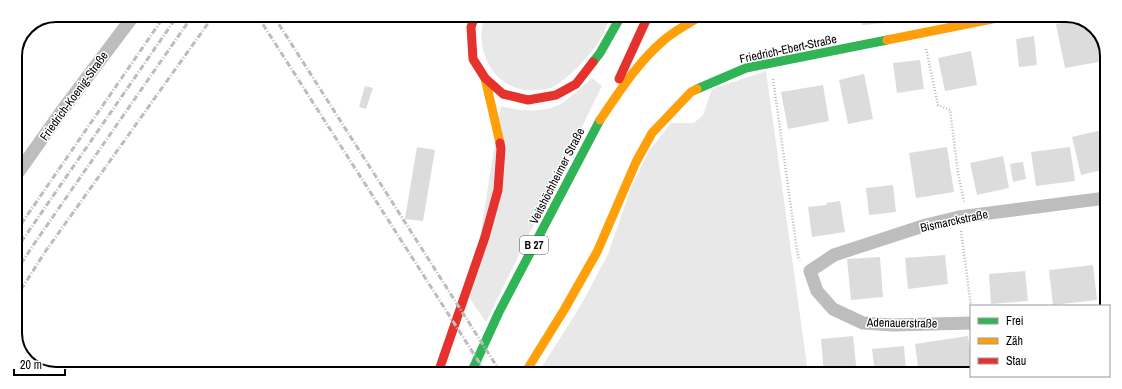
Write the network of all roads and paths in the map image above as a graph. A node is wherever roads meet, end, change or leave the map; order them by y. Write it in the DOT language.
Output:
graph roads {
  1 [pos="129,22"];
  2 [pos="473,22"];
  3 [pos="618,22"];
  4 [pos="645,22"];
  5 [pos="691,22"];
  6 [pos="977,22"];
  7 [pos="927,54"];
  8 [pos="485,78"];
  9 [pos="774,86"];
  10 [pos="600,120"];
  11 [pos="22,167"];
  12 [pos="962,196"];
  13 [pos="1100,199"];
  14 [pos="959,217"];
  15 [pos="798,257"];
  16 [pos="810,272"];
  17 [pos="971,305"];
  18 [pos="970,323"];
  19 [pos="440,367"];
  20 [pos="474,367"];
  21 [pos="529,367"];
  1 -- 11 [label="street, Friedrich-Koenig-Straße"];
  2 -- 8 [label="main road"];
  3 -- 8 [label="main road"];
  4 -- 10 [label="main road, B 27"];
  5 -- 10 [label="main road"];
  6 -- 21 [label="main road, Friedrich-Ebert-Straße"];
  7 -- 12 [label="path"];
  8 -- 19 [label="main road"];
  9 -- 15 [label="path"];
  10 -- 20 [label="main road, Veitshöchheimer Straße / B 27"];
  13 -- 14 [label="street, Bismarckstraße"];
  14 -- 16 [label="street, Bismarckstraße"];
  14 -- 17 [label="path"];
  16 -- 18 [label="street, Adenauerstraße"];
}
